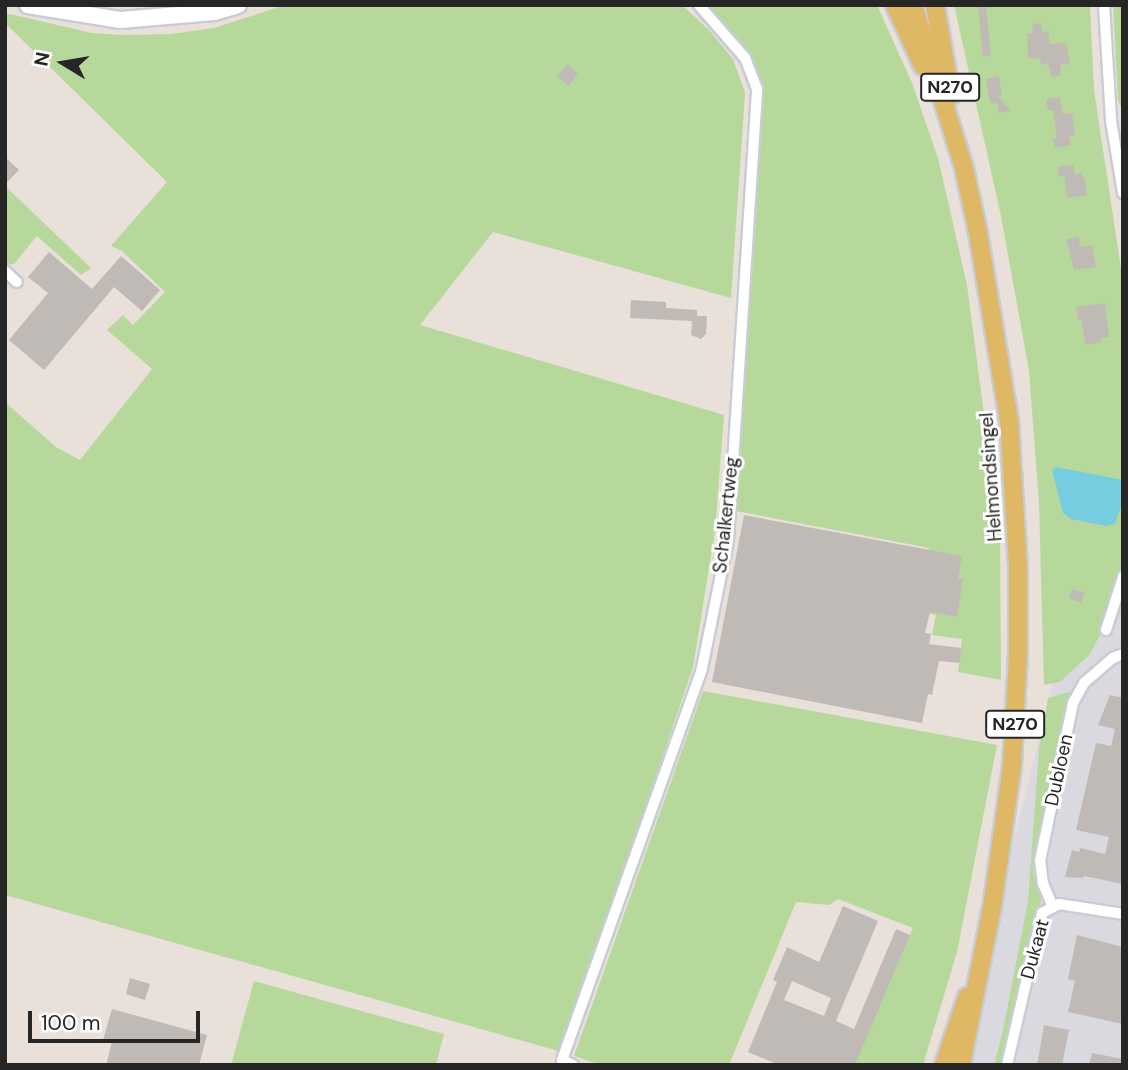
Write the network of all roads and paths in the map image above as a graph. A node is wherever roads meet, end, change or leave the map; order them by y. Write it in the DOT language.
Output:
graph roads {
  1 [pos="28,5"];
  2 [pos="238,5"];
  3 [pos="699,5"];
  4 [pos="895,5"];
  5 [pos="913,5"];
  6 [pos="935,5"];
  7 [pos="1104,5"];
  8 [pos="938,85"];
  9 [pos="1117,121"];
  10 [pos="964,168"];
  11 [pos="1123,193"];
  12 [pos="5,271"];
  13 [pos="17,282"];
  14 [pos="1123,578"];
  15 [pos="1106,630"];
  16 [pos="1123,654"];
  17 [pos="1053,907"];
  18 [pos="1123,915"];
  19 [pos="982,954"];
  20 [pos="573,1065"];
  21 [pos="944,1065"];
  22 [pos="961,1065"];
  23 [pos="1007,1065"];
  1 -- 2 [label="main road"];
  3 -- 20 [label="street, Schalkertweg"];
  4 -- 8 [label="main road, N270"];
  5 -- 8 [label="main road, Helmondsingel / N270"];
  6 -- 10 [label="main road, N270"];
  7 -- 9 [label="street"];
  8 -- 10 [label="main road, Helmondsingel / N270"];
  9 -- 11 [label="street"];
  10 -- 19 [label="main road, Helmondsingel / N270"];
  12 -- 13 [label="street"];
  14 -- 15 [label="street"];
  16 -- 17 [label="street, Dubloen"];
  17 -- 18 [label="street, Dukaat"];
  17 -- 23 [label="street, Dukaat"];
  19 -- 21 [label="main road, Helmondsingel / N270"];
  19 -- 22 [label="main road, Helmondsingel / N270"];
}
